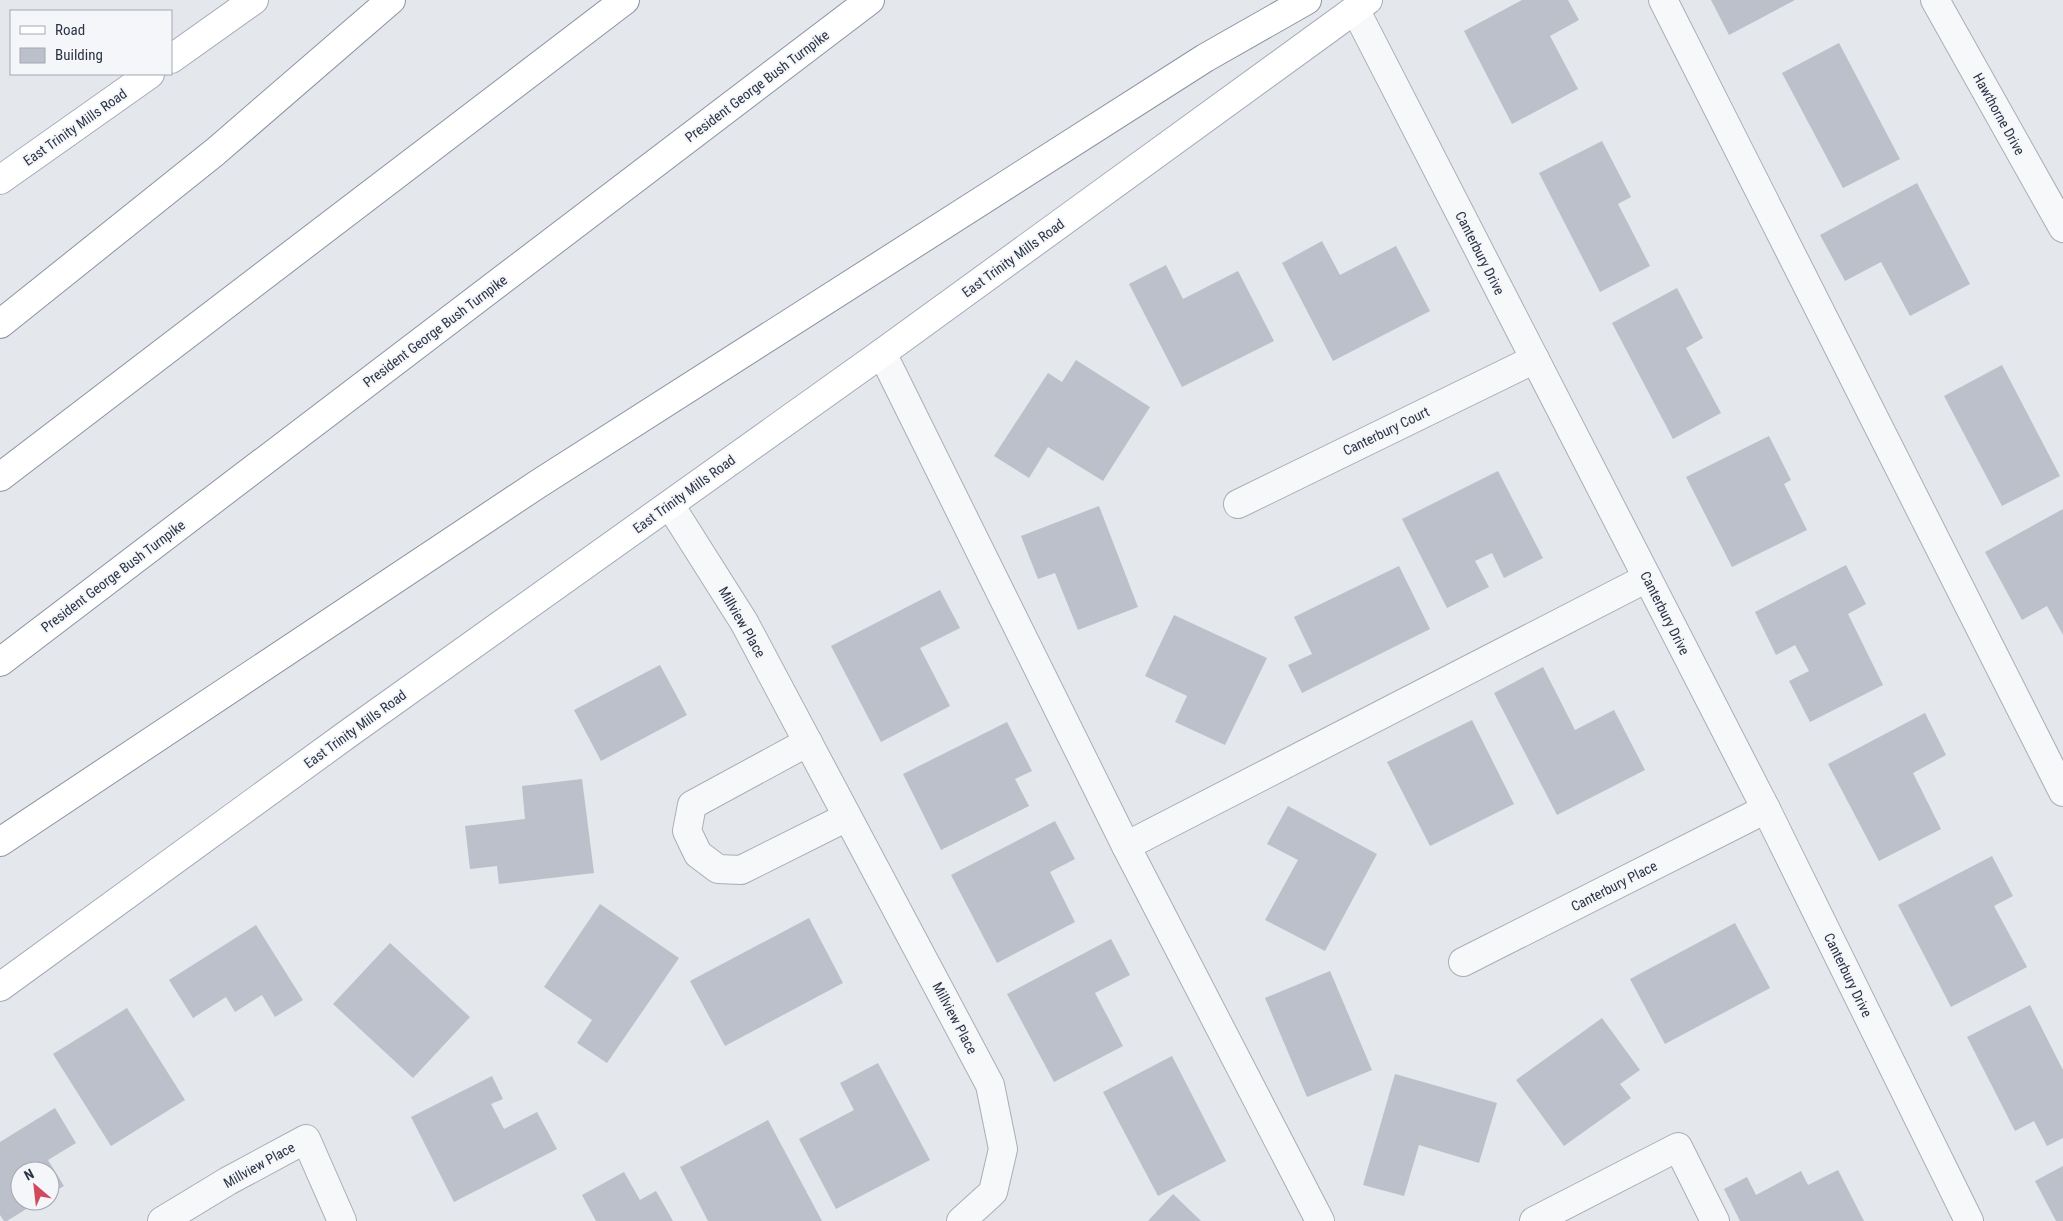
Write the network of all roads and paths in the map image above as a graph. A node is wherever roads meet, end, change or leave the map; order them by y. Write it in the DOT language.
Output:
graph roads {
  1 [pos="254,0"];
  2 [pos="391,0"];
  3 [pos="625,0"];
  4 [pos="870,0"];
  5 [pos="1307,0"];
  6 [pos="1663,0"];
  7 [pos="1935,0"];
  8 [pos="1361,4"];
  9 [pos="172,58"];
  10 [pos="149,75"];
  11 [pos="0,180"];
  12 [pos="2063,228"];
  13 [pos="0,324"];
  14 [pos="882,353"];
  15 [pos="1535,359"];
  16 [pos="0,476"];
  17 [pos="1238,504"];
  18 [pos="670,505"];
  19 [pos="1647,578"];
  20 [pos="0,662"];
  21 [pos="808,742"];
  22 [pos="2063,792"];
  23 [pos="1766,809"];
  24 [pos="847,817"];
  25 [pos="0,842"];
  26 [pos="1126,846"];
  27 [pos="1463,962"];
  28 [pos="0,987"];
  29 [pos="162,1221"];
  30 [pos="342,1221"];
  31 [pos="961,1221"];
  32 [pos="1320,1221"];
  33 [pos="1534,1221"];
  34 [pos="1715,1221"];
  35 [pos="1969,1221"];
  1 -- 9 [label="main road"];
  2 -- 13 [label="main road"];
  3 -- 16 [label="main road"];
  4 -- 20 [label="main road, President George Bush Turnpike"];
  5 -- 25 [label="main road"];
  6 -- 22 [label="street"];
  7 -- 12 [label="street, Hawthorne Drive"];
  8 -- 14 [label="main road, East Trinity Mills Road"];
  8 -- 15 [label="street, Canterbury Drive"];
  10 -- 11 [label="main road, East Trinity Mills Road"];
  14 -- 18 [label="main road, East Trinity Mills Road"];
  14 -- 26 [label="street"];
  15 -- 17 [label="street, Canterbury Court"];
  15 -- 19 [label="street, Canterbury Drive"];
  18 -- 21 [label="street, Millview Place"];
  18 -- 28 [label="main road, East Trinity Mills Road"];
  19 -- 23 [label="street, Canterbury Drive"];
  19 -- 26 [label="street"];
  21 -- 24 [label="street, Millview Place"];
  21 -- 24 [label="street"];
  23 -- 27 [label="street, Canterbury Place"];
  23 -- 35 [label="street, Canterbury Drive"];
  24 -- 31 [label="street, Millview Place"];
  26 -- 32 [label="street"];
  29 -- 30 [label="street, Millview Place"];
  33 -- 34 [label="street"];
}
